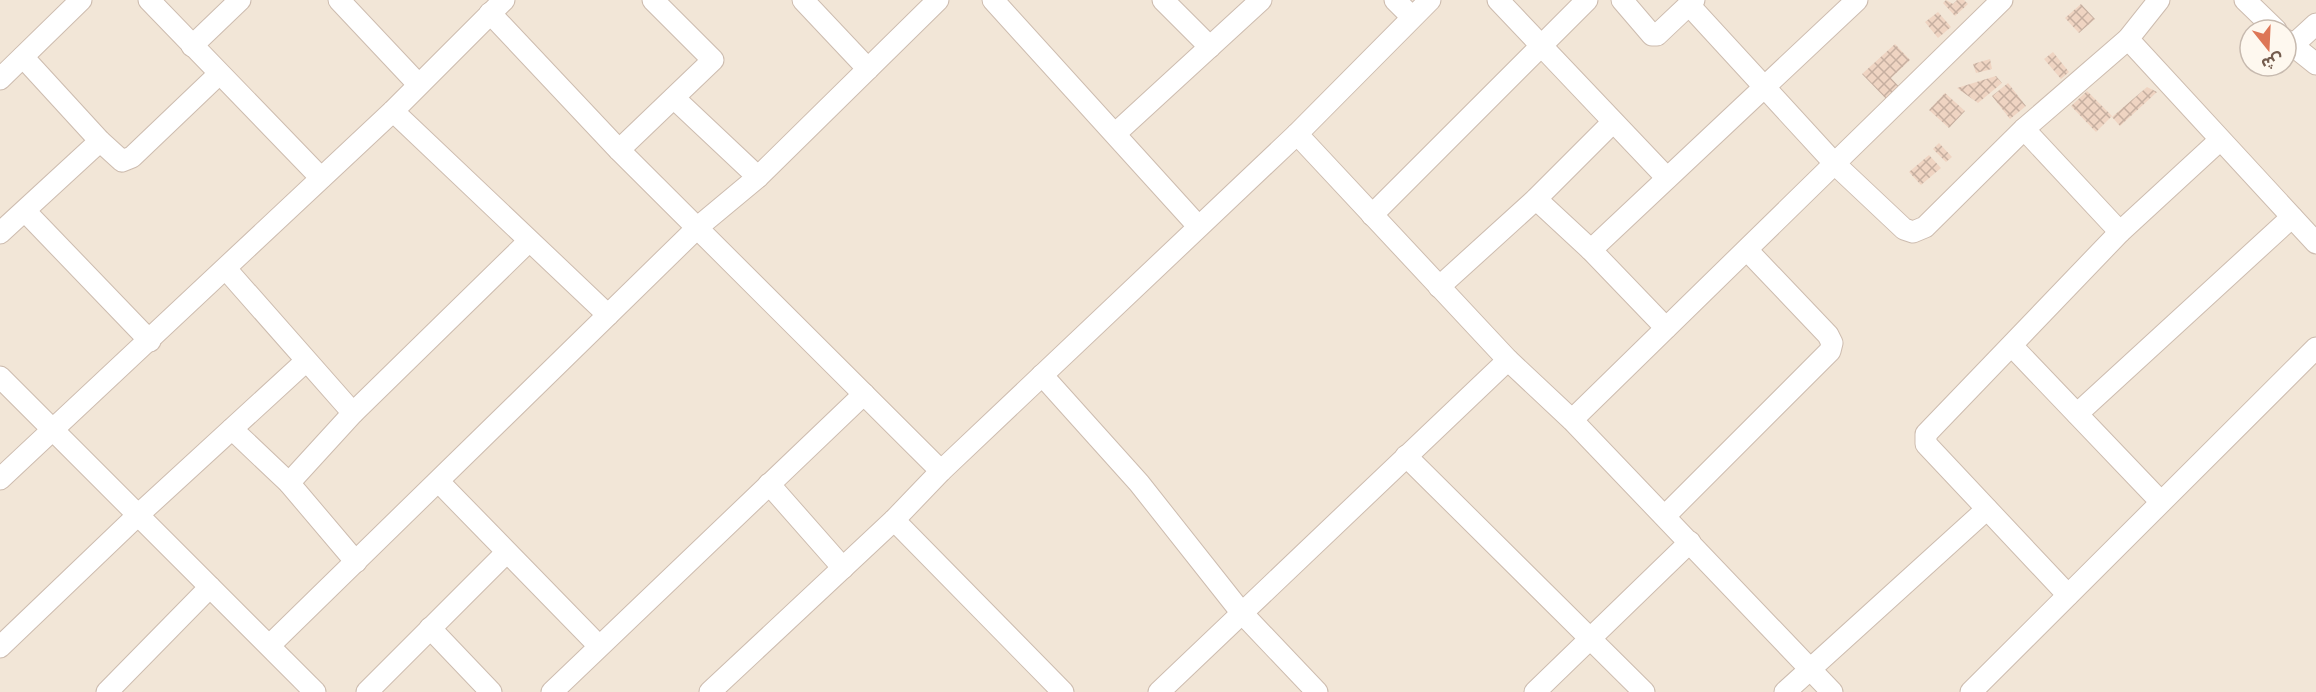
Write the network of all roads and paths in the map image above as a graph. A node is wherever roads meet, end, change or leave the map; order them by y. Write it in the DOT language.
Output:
graph roads {
  1 [pos="81,0"];
  2 [pos="149,0"];
  3 [pos="240,0"];
  4 [pos="803,0"];
  5 [pos="938,0"];
  6 [pos="1163,0"];
  7 [pos="1261,0"];
  8 [pos="1395,0"];
  9 [pos="1430,0"];
  10 [pos="1498,0"];
  11 [pos="1587,0"];
  12 [pos="1622,0"];
  13 [pos="1857,0"];
  14 [pos="2002,0"];
  15 [pos="2159,0"];
  16 [pos="2245,0"];
  17 [pos="341,1"];
  18 [pos="999,2"];
  19 [pos="1691,2"];
  20 [pos="662,3"];
  21 [pos="497,7"];
  22 [pos="1413,17"];
  23 [pos="2264,18"];
  24 [pos="2316,24"];
  25 [pos="2298,37"];
  26 [pos="2128,39"];
  27 [pos="192,46"];
  28 [pos="1542,46"];
  29 [pos="1210,47"];
  30 [pos="2298,50"];
  31 [pos="23,57"];
  32 [pos="2316,64"];
  33 [pos="868,69"];
  34 [pos="219,74"];
  35 [pos="0,79"];
  36 [pos="418,84"];
  37 [pos="1765,87"];
  38 [pos="674,98"];
  39 [pos="393,111"];
  40 [pos="1613,122"];
  41 [pos="2024,129"];
  42 [pos="1116,133"];
  43 [pos="1297,134"];
  44 [pos="2220,140"];
  45 [pos="100,141"];
  46 [pos="619,150"];
  47 [pos="1836,165"];
  48 [pos="758,177"];
  49 [pos="321,178"];
  50 [pos="1667,178"];
  51 [pos="1536,199"];
  52 [pos="25,210"];
  53 [pos="1372,215"];
  54 [pos="2292,217"];
  55 [pos="1198,226"];
  56 [pos="698,227"];
  57 [pos="2120,232"];
  58 [pos="0,233"];
  59 [pos="529,241"];
  60 [pos="2316,243"];
  61 [pos="1591,250"];
  62 [pos="1748,250"];
  63 [pos="226,269"];
  64 [pos="1439,287"];
  65 [pos="608,315"];
  66 [pos="1666,328"];
  67 [pos="150,340"];
  68 [pos="2012,346"];
  69 [pos="2316,348"];
  70 [pos="1508,360"];
  71 [pos="306,361"];
  72 [pos="1042,375"];
  73 [pos="0,376"];
  74 [pos="864,394"];
  75 [pos="353,413"];
  76 [pos="2077,414"];
  77 [pos="1572,420"];
  78 [pos="232,429"];
  79 [pos="51,430"];
  80 [pos="1406,456"];
  81 [pos="941,471"];
  82 [pos="0,479"];
  83 [pos="439,482"];
  84 [pos="289,483"];
  85 [pos="769,484"];
  86 [pos="2161,502"];
  87 [pos="1987,509"];
  88 [pos="138,515"];
  89 [pos="1665,516"];
  90 [pos="894,520"];
  91 [pos="1690,542"];
  92 [pos="506,553"];
  93 [pos="356,562"];
  94 [pos="843,568"];
  95 [pos="210,587"];
  96 [pos="2068,595"];
  97 [pos="1241,612"];
  98 [pos="430,628"];
  99 [pos="1591,638"];
  100 [pos="270,645"];
  101 [pos="0,646"];
  102 [pos="599,646"];
  103 [pos="1808,668"];
  104 [pos="108,692"];
  105 [pos="315,692"];
  106 [pos="367,692"];
  107 [pos="491,692"];
  108 [pos="552,692"];
  109 [pos="710,692"];
  110 [pos="1063,692"];
  111 [pos="1159,692"];
  112 [pos="1317,692"];
  113 [pos="1534,692"];
  114 [pos="1644,692"];
  115 [pos="1785,692"];
  116 [pos="1832,692"];
  117 [pos="1971,692"];
  1 -- 31 [label="street"];
  2 -- 27 [label="street"];
  3 -- 27 [label="street"];
  4 -- 33 [label="street"];
  5 -- 33 [label="street"];
  6 -- 29 [label="street"];
  7 -- 29 [label="street"];
  8 -- 22 [label="street"];
  9 -- 22 [label="street"];
  10 -- 28 [label="street"];
  11 -- 28 [label="street"];
  12 -- 19 [label="street"];
  13 -- 37 [label="street"];
  14 -- 47 [label="street"];
  15 -- 26 [label="street"];
  16 -- 23 [label="street"];
  17 -- 36 [label="street"];
  18 -- 42 [label="street"];
  19 -- 37 [label="street"];
  20 -- 38 [label="street"];
  21 -- 36 [label="street"];
  21 -- 46 [label="street"];
  22 -- 43 [label="street"];
  24 -- 25 [label="street"];
  26 -- 41 [label="street"];
  26 -- 44 [label="street"];
  27 -- 34 [label="street"];
  28 -- 40 [label="street"];
  28 -- 53 [label="street"];
  29 -- 42 [label="street"];
  30 -- 32 [label="street"];
  31 -- 35 [label="street"];
  31 -- 45 [label="street"];
  33 -- 48 [label="street"];
  34 -- 45 [label="street"];
  34 -- 49 [label="street"];
  36 -- 39 [label="street"];
  37 -- 47 [label="street"];
  37 -- 50 [label="street"];
  38 -- 46 [label="street"];
  38 -- 48 [label="street"];
  39 -- 49 [label="street"];
  39 -- 59 [label="street"];
  40 -- 50 [label="street"];
  40 -- 51 [label="street"];
  41 -- 47 [label="street"];
  41 -- 57 [label="street"];
  42 -- 55 [label="street"];
  43 -- 53 [label="street"];
  43 -- 55 [label="street"];
  44 -- 54 [label="street"];
  44 -- 57 [label="street"];
  45 -- 52 [label="street"];
  46 -- 56 [label="street"];
  47 -- 62 [label="street"];
  48 -- 56 [label="street"];
  49 -- 63 [label="street"];
  50 -- 61 [label="street"];
  51 -- 61 [label="street"];
  51 -- 64 [label="street"];
  52 -- 58 [label="street"];
  52 -- 67 [label="street"];
  53 -- 64 [label="street"];
  54 -- 60 [label="street"];
  54 -- 76 [label="street"];
  55 -- 72 [label="street"];
  56 -- 65 [label="street"];
  56 -- 74 [label="street"];
  57 -- 68 [label="street"];
  59 -- 65 [label="street"];
  59 -- 75 [label="street"];
  61 -- 66 [label="street"];
  62 -- 66 [label="street"];
  62 -- 89 [label="street"];
  63 -- 67 [label="street"];
  63 -- 71 [label="street"];
  64 -- 70 [label="street"];
  65 -- 83 [label="street"];
  66 -- 77 [label="street"];
  67 -- 79 [label="street"];
  68 -- 76 [label="street"];
  68 -- 87 [label="street"];
  69 -- 86 [label="street"];
  70 -- 77 [label="street"];
  70 -- 80 [label="street"];
  71 -- 75 [label="street"];
  71 -- 78 [label="street"];
  72 -- 81 [label="street"];
  72 -- 97 [label="street"];
  73 -- 79 [label="street"];
  74 -- 81 [label="street"];
  74 -- 85 [label="street"];
  75 -- 84 [label="street"];
  76 -- 86 [label="street"];
  77 -- 89 [label="street"];
  78 -- 84 [label="street"];
  78 -- 88 [label="street"];
  79 -- 82 [label="street"];
  79 -- 88 [label="street"];
  80 -- 97 [label="street"];
  80 -- 99 [label="street"];
  81 -- 90 [label="street"];
  83 -- 92 [label="street"];
  83 -- 93 [label="street"];
  84 -- 93 [label="street"];
  85 -- 94 [label="street"];
  85 -- 102 [label="street"];
  86 -- 96 [label="street"];
  87 -- 96 [label="street"];
  87 -- 103 [label="street"];
  88 -- 95 [label="street"];
  88 -- 101 [label="street"];
  89 -- 91 [label="street"];
  90 -- 94 [label="street"];
  90 -- 110 [label="street"];
  91 -- 99 [label="street"];
  91 -- 103 [label="street"];
  92 -- 98 [label="street"];
  92 -- 102 [label="street"];
  93 -- 100 [label="street"];
  94 -- 109 [label="street"];
  95 -- 100 [label="street"];
  95 -- 104 [label="street"];
  96 -- 117 [label="street"];
  97 -- 111 [label="street"];
  97 -- 112 [label="street"];
  98 -- 106 [label="street"];
  98 -- 107 [label="street"];
  99 -- 113 [label="street"];
  99 -- 114 [label="street"];
  100 -- 105 [label="street"];
  102 -- 108 [label="street"];
  103 -- 115 [label="street"];
  103 -- 116 [label="street"];
}
